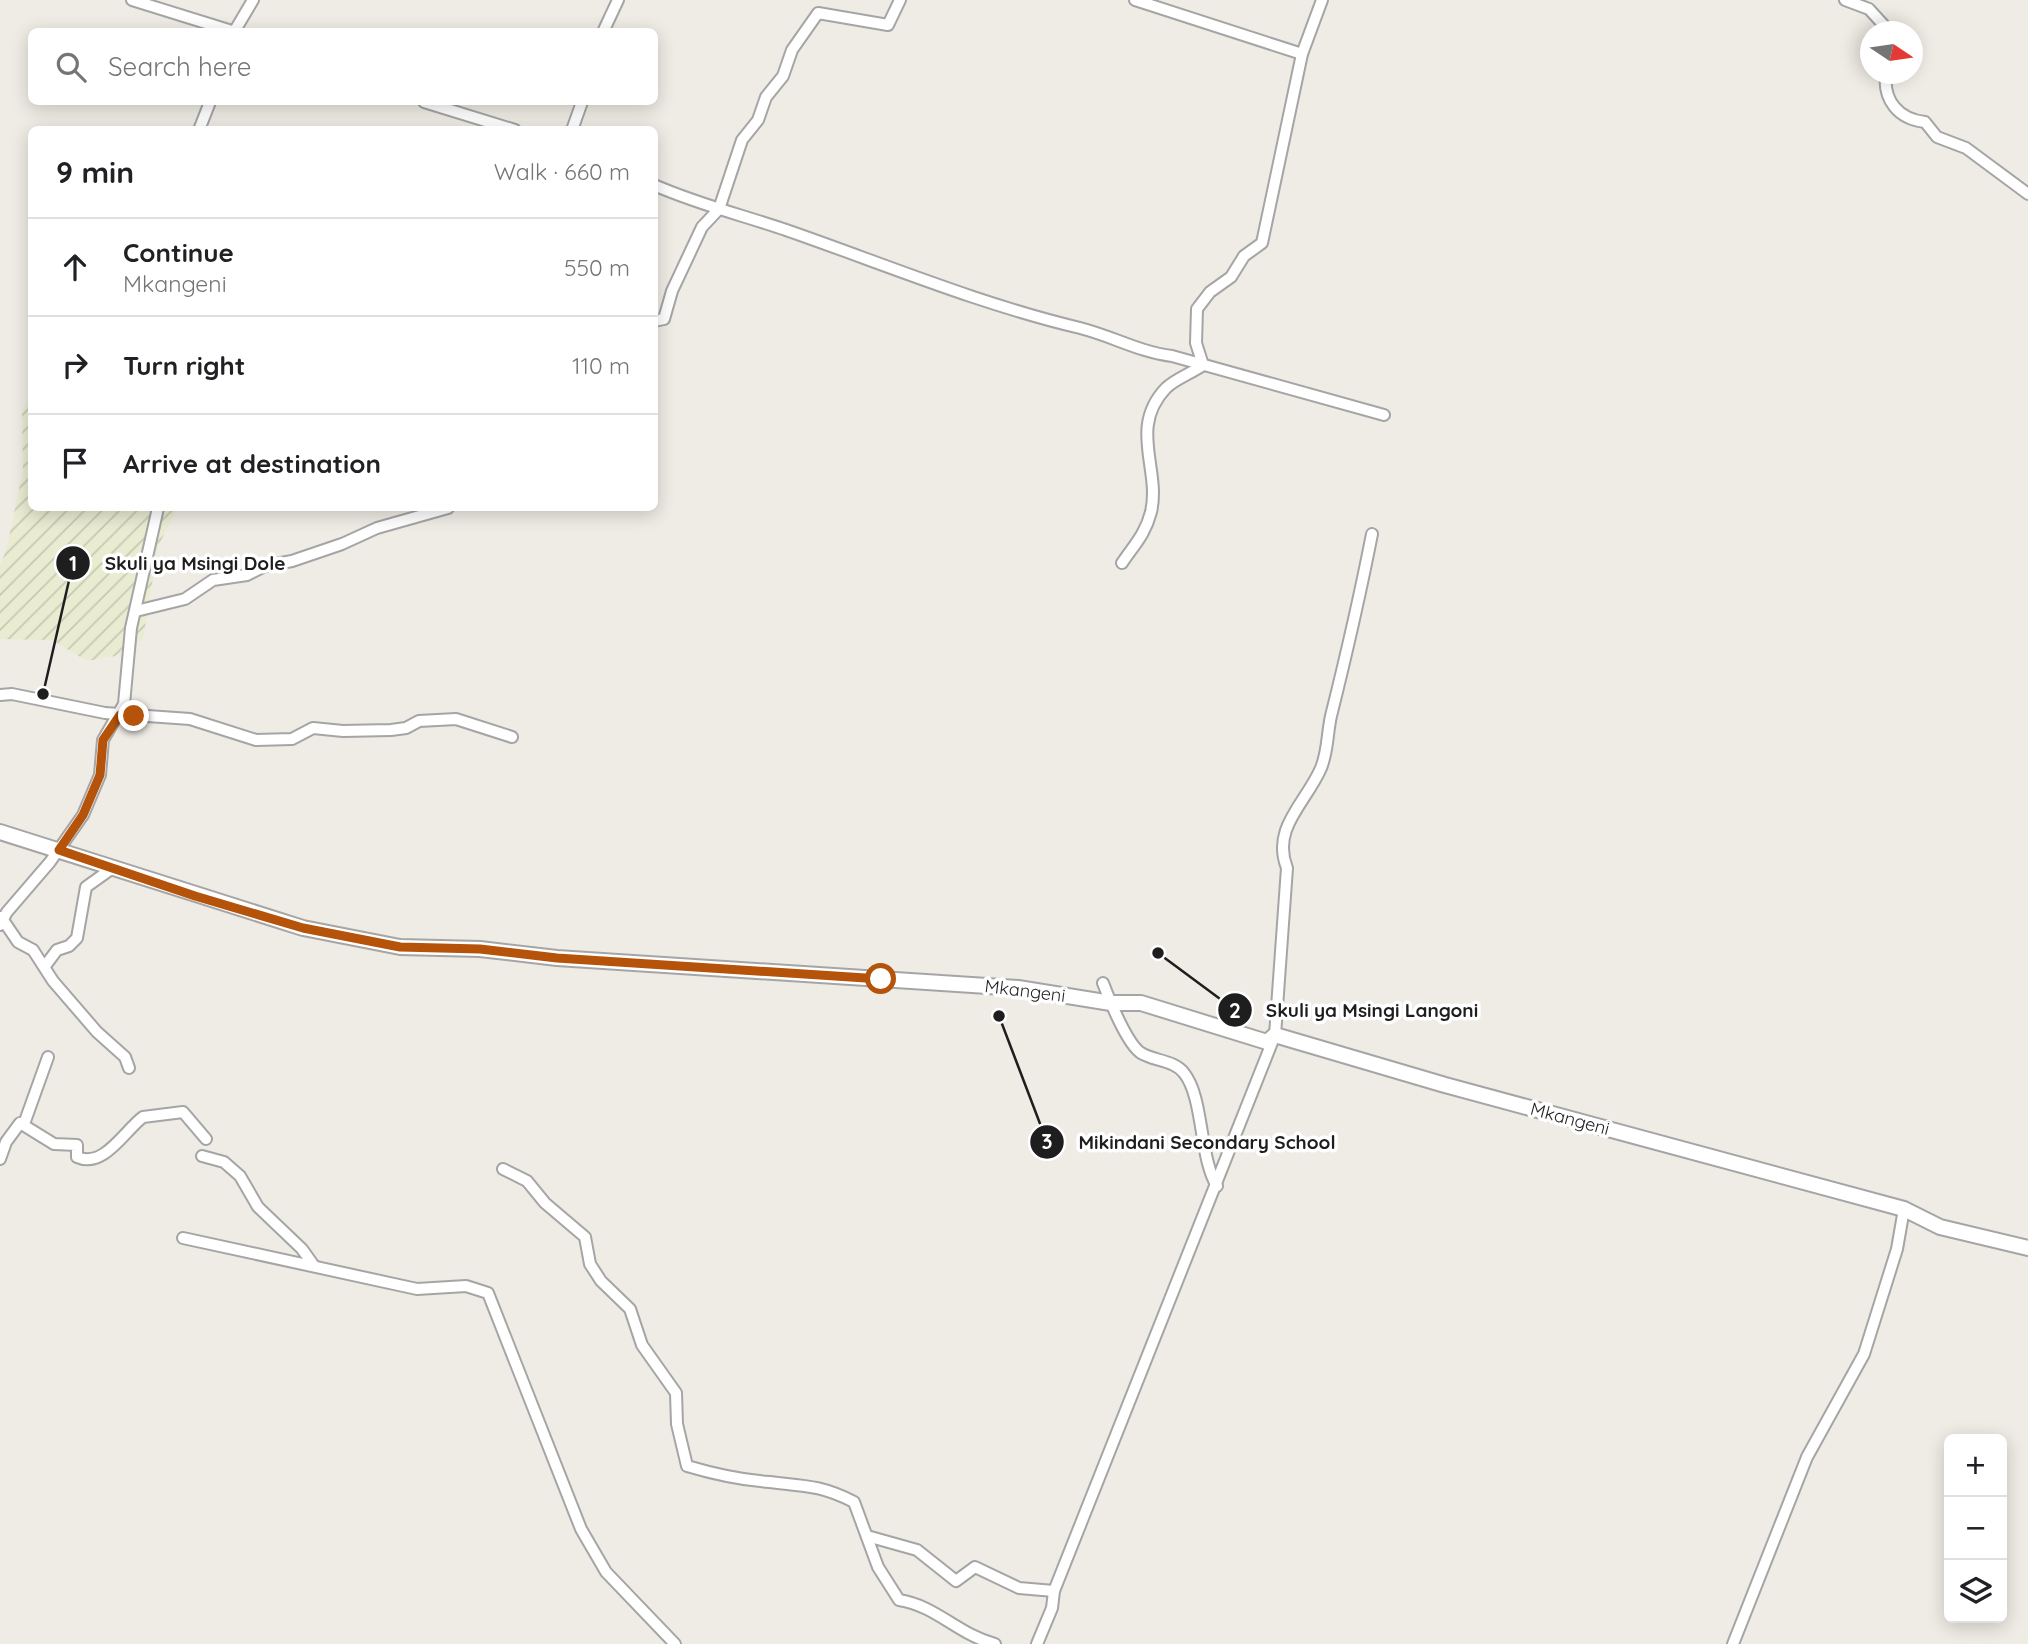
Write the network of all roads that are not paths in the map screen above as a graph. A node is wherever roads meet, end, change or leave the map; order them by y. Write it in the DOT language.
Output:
graph roads {
  1 [pos="132,0"];
  2 [pos="253,0"];
  3 [pos="618,0"];
  4 [pos="900,0"];
  5 [pos="1135,0"];
  6 [pos="1322,0"];
  7 [pos="1844,0"];
  8 [pos="1880,21"];
  9 [pos="224,28"];
  10 [pos="236,28"];
  11 [pos="605,28"];
  12 [pos="1302,54"];
  13 [pos="1886,84"];
  14 [pos="209,105"];
  15 [pos="434,105"];
  16 [pos="581,105"];
  17 [pos="201,126"];
  18 [pos="503,126"];
  19 [pos="573,126"];
  20 [pos="658,186"];
  21 [pos="2028,194"];
  22 [pos="719,209"];
  23 [pos="658,320"];
  24 [pos="1203,365"];
  25 [pos="1384,415"];
  26 [pos="157,511"];
  27 [pos="437,511"];
  28 [pos="1372,534"];
  29 [pos="1122,563"];
  30 [pos="136,611"];
  31 [pos="0,695"];
  32 [pos="120,715"];
  33 [pos="512,737"];
  34 [pos="0,832"];
  35 [pos="59,850"];
  36 [pos="114,867"];
  37 [pos="1,921"];
  38 [pos="45,966"];
  39 [pos="1103,983"];
  40 [pos="1111,1003"];
  41 [pos="1275,1035"];
  42 [pos="48,1057"];
  43 [pos="129,1068"];
  44 [pos="24,1124"];
  45 [pos="206,1139"];
  46 [pos="202,1157"];
  47 [pos="0,1159"];
  48 [pos="503,1169"];
  49 [pos="1217,1186"];
  50 [pos="1904,1209"];
  51 [pos="183,1238"];
  52 [pos="2028,1248"];
  53 [pos="314,1266"];
  54 [pos="867,1536"];
  55 [pos="1055,1591"];
  56 [pos="674,1644"];
  57 [pos="995,1644"];
  58 [pos="1037,1644"];
  59 [pos="1733,1644"];
  1 -- 9 [label="street"];
  2 -- 10 [label="street"];
  3 -- 11 [label="street"];
  4 -- 22 [label="street"];
  5 -- 12 [label="street"];
  6 -- 12 [label="street"];
  7 -- 8 [label="street"];
  12 -- 24 [label="street"];
  13 -- 21 [label="street"];
  14 -- 17 [label="street"];
  15 -- 18 [label="street"];
  16 -- 19 [label="street"];
  20 -- 22 [label="street"];
  22 -- 23 [label="street"];
  22 -- 24 [label="street"];
  24 -- 25 [label="street"];
  24 -- 29 [label="street"];
  26 -- 30 [label="street"];
  27 -- 30 [label="street"];
  28 -- 41 [label="street"];
  30 -- 32 [label="street"];
  31 -- 32 [label="street"];
  32 -- 33 [label="street"];
  32 -- 35 [label="street"];
  34 -- 35 [label="street, Mkangeni"];
  35 -- 36 [label="street, Mkangeni"];
  35 -- 37 [label="street"];
  36 -- 38 [label="street"];
  36 -- 40 [label="street, Mkangeni"];
  37 -- 38 [label="street"];
  38 -- 43 [label="street"];
  39 -- 40 [label="street"];
  40 -- 41 [label="street, Mkangeni"];
  40 -- 49 [label="street"];
  41 -- 49 [label="street"];
  41 -- 50 [label="street, Mkangeni"];
  42 -- 44 [label="street"];
  44 -- 45 [label="street"];
  44 -- 47 [label="street"];
  46 -- 53 [label="street"];
  48 -- 54 [label="street"];
  49 -- 55 [label="street"];
  50 -- 52 [label="street, Mkangeni"];
  50 -- 59 [label="street"];
  51 -- 53 [label="street"];
  53 -- 56 [label="street"];
  54 -- 55 [label="street"];
  54 -- 57 [label="street"];
  55 -- 58 [label="street"];
}
